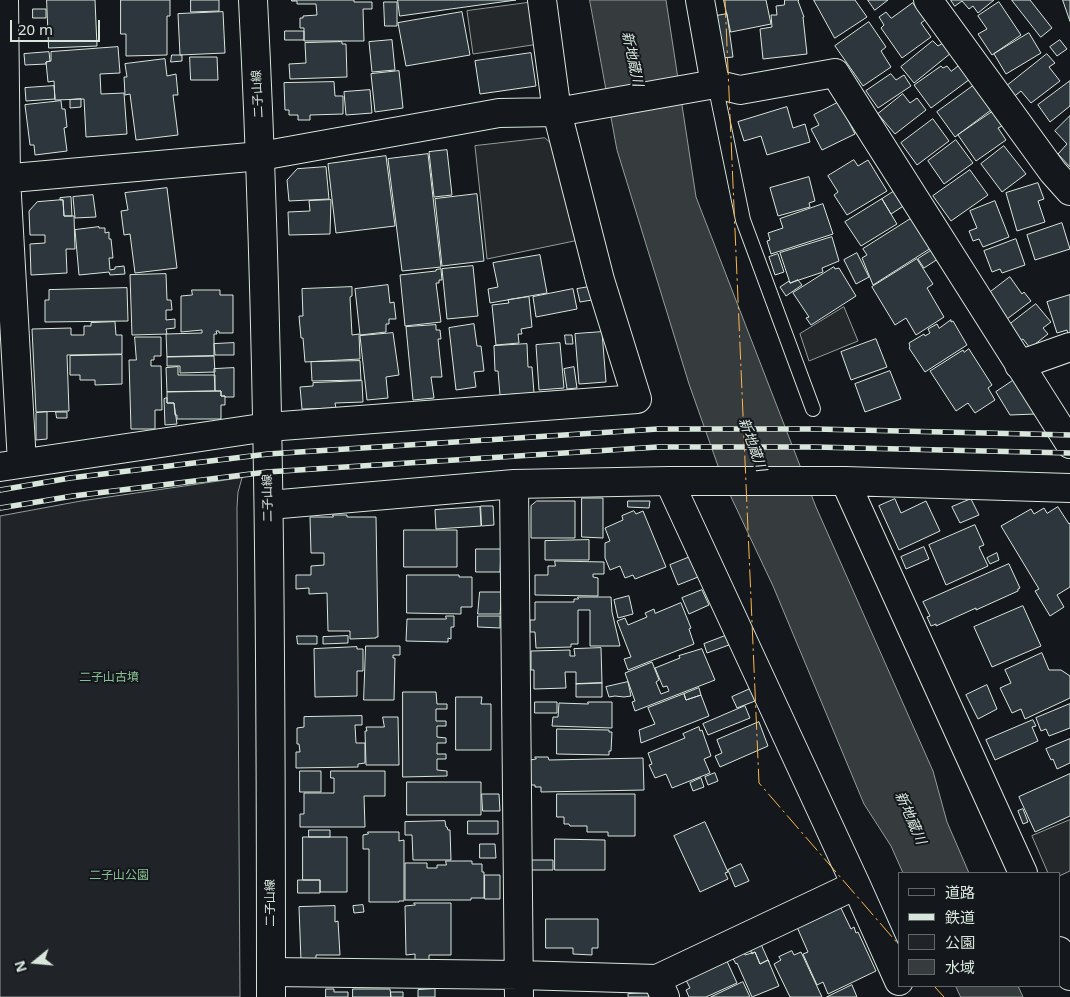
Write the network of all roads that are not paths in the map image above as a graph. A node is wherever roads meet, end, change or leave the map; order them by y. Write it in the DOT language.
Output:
graph roads {
  1 [pos="4,0"];
  2 [pos="253,0"];
  3 [pos="542,0"];
  4 [pos="700,0"];
  5 [pos="928,0"];
  6 [pos="707,85"];
  7 [pos="566,110"];
  8 [pos="261,156"];
  9 [pos="3,179"];
  10 [pos="1070,191"];
  11 [pos="1070,347"];
  12 [pos="1019,366"];
  13 [pos="813,409"];
  14 [pos="268,427"];
  15 [pos="1070,444"];
  16 [pos="11,465"];
  17 [pos="669,481"];
  18 [pos="845,481"];
  19 [pos="514,484"];
  20 [pos="1070,488"];
  21 [pos="269,505"];
  22 [pos="1023,872"];
  23 [pos="856,884"];
  24 [pos="1060,953"];
  25 [pos="1070,976"];
  26 [pos="898,979"];
  27 [pos="271,984"];
  28 [pos="519,986"];
  29 [pos="661,988"];
  1 -- 9 [label="street"];
  2 -- 8 [label="street, 二子山線"];
  3 -- 7 [label="street"];
  4 -- 6 [label="street"];
  5 -- 10 [label="street"];
  6 -- 7 [label="street"];
  6 -- 12 [label="street"];
  6 -- 13 [label="lane"];
  7 -- 8 [label="street"];
  7 -- 14 [label="street"];
  8 -- 9 [label="street"];
  8 -- 14 [label="street, 二子山線"];
  9 -- 16 [label="street"];
  11 -- 12 [label="street"];
  12 -- 15 [label="street"];
  14 -- 16 [label="street"];
  14 -- 21 [label="street, 二子山線"];
  17 -- 18 [label="street"];
  17 -- 19 [label="street"];
  17 -- 23 [label="street"];
  18 -- 20 [label="street"];
  18 -- 22 [label="street"];
  19 -- 21 [label="street"];
  19 -- 28 [label="street"];
  21 -- 27 [label="street, 二子山線"];
  23 -- 26 [label="street"];
  23 -- 29 [label="street"];
  24 -- 25 [label="street"];
  27 -- 28 [label="street"];
  28 -- 29 [label="street"];
}
